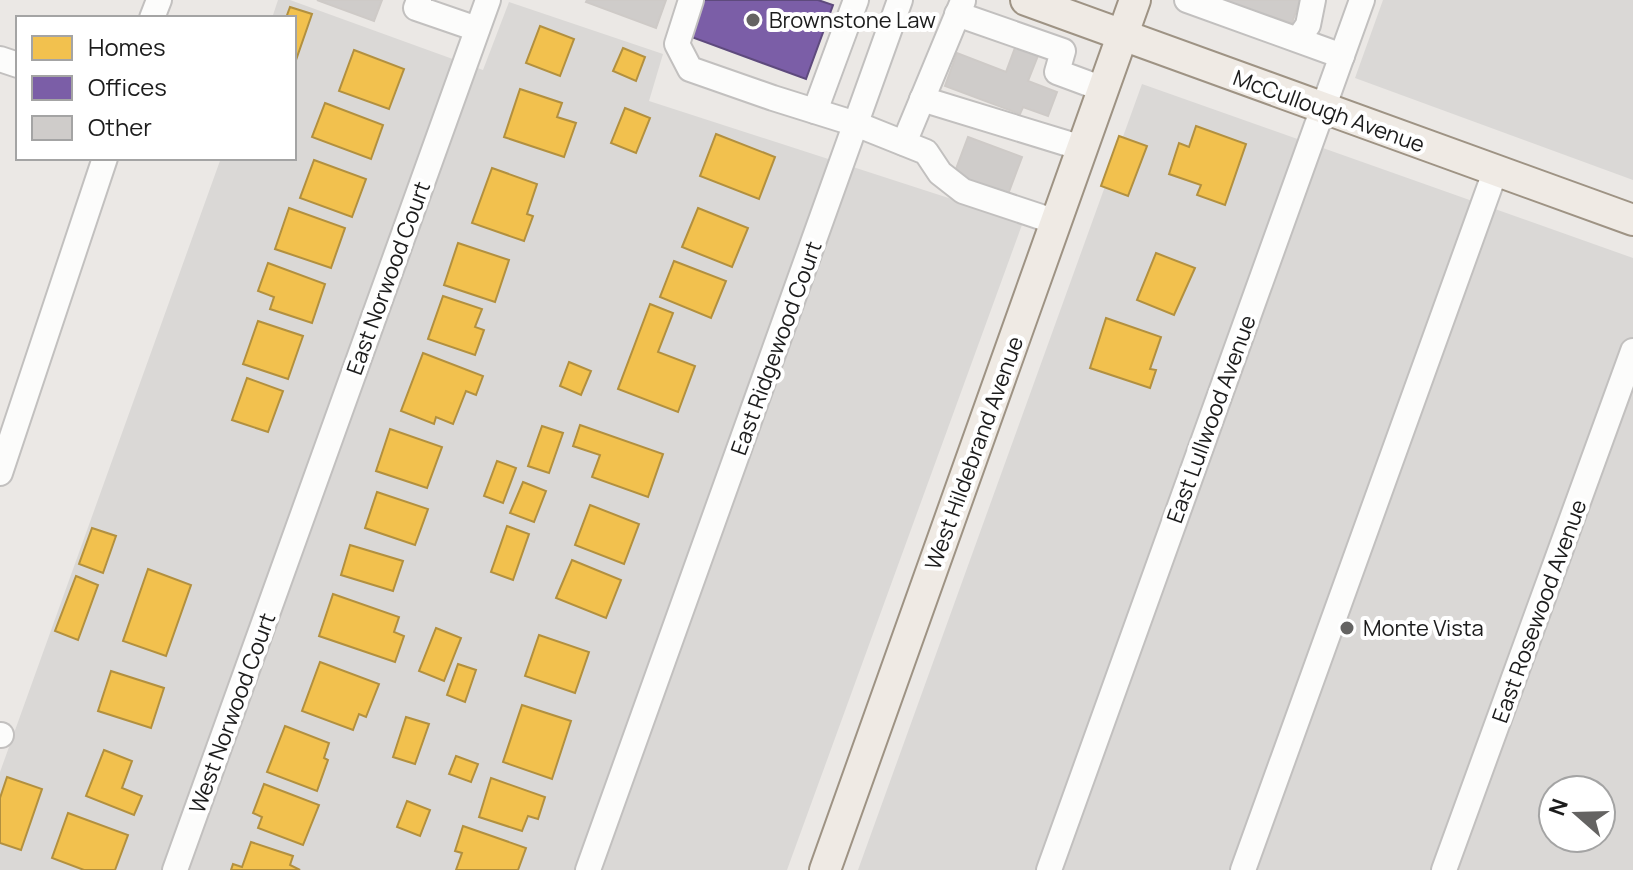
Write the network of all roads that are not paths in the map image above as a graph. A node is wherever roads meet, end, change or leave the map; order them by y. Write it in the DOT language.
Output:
graph roads {
  1 [pos="419,0"];
  2 [pos="488,0"];
  3 [pos="691,0"];
  4 [pos="856,0"];
  5 [pos="1026,0"];
  6 [pos="1135,0"];
  7 [pos="1187,0"];
  8 [pos="1313,0"];
  9 [pos="1362,0"];
  10 [pos="892,3"];
  11 [pos="960,7"];
  12 [pos="477,29"];
  13 [pos="1123,35"];
  14 [pos="1299,38"];
  15 [pos="1342,56"];
  16 [pos="1103,89"];
  17 [pos="922,99"];
  18 [pos="1323,109"];
  19 [pos="815,111"];
  20 [pos="856,124"];
  21 [pos="904,143"];
  22 [pos="1082,148"];
  23 [pos="104,160"];
  24 [pos="1495,172"];
  25 [pos="1633,220"];
  26 [pos="1056,222"];
  27 [pos="1633,351"];
  28 [pos="0,473"];
  29 [pos="289,557"];
  30 [pos="175,870"];
  31 [pos="588,870"];
  32 [pos="825,870"];
  33 [pos="1049,870"];
  34 [pos="1243,870"];
  35 [pos="1444,870"];
  1 -- 12 [label="street"];
  2 -- 12 [label="street, East Norwood Court"];
  3 -- 19 [label="street"];
  4 -- 19 [label="street"];
  5 -- 13 [label="main road, McCullough Avenue"];
  6 -- 13 [label="main road, West Hildebrand Avenue"];
  7 -- 14 [label="street"];
  8 -- 14 [label="street"];
  9 -- 15 [label="street, East Lullwood Avenue"];
  10 -- 20 [label="street, East Ridgewood Court"];
  11 -- 16 [label="street"];
  11 -- 17 [label="street"];
  12 -- 29 [label="street, East Norwood Court"];
  13 -- 16 [label="main road, West Hildebrand Avenue"];
  13 -- 18 [label="main road, McCullough Avenue"];
  14 -- 15 [label="street"];
  15 -- 18 [label="street, East Lullwood Avenue"];
  16 -- 22 [label="main road, West Hildebrand Avenue"];
  17 -- 21 [label="street"];
  17 -- 22 [label="street"];
  18 -- 24 [label="main road, McCullough Avenue"];
  18 -- 33 [label="street, East Lullwood Avenue"];
  19 -- 20 [label="street"];
  20 -- 21 [label="street"];
  20 -- 31 [label="street, East Ridgewood Court"];
  21 -- 26 [label="street"];
  22 -- 26 [label="main road, West Hildebrand Avenue"];
  23 -- 28 [label="street"];
  24 -- 25 [label="main road, McCullough Avenue"];
  24 -- 34 [label="street"];
  26 -- 32 [label="main road, West Hildebrand Avenue"];
  27 -- 35 [label="street, East Rosewood Avenue"];
  29 -- 30 [label="street, West Norwood Court"];
}
